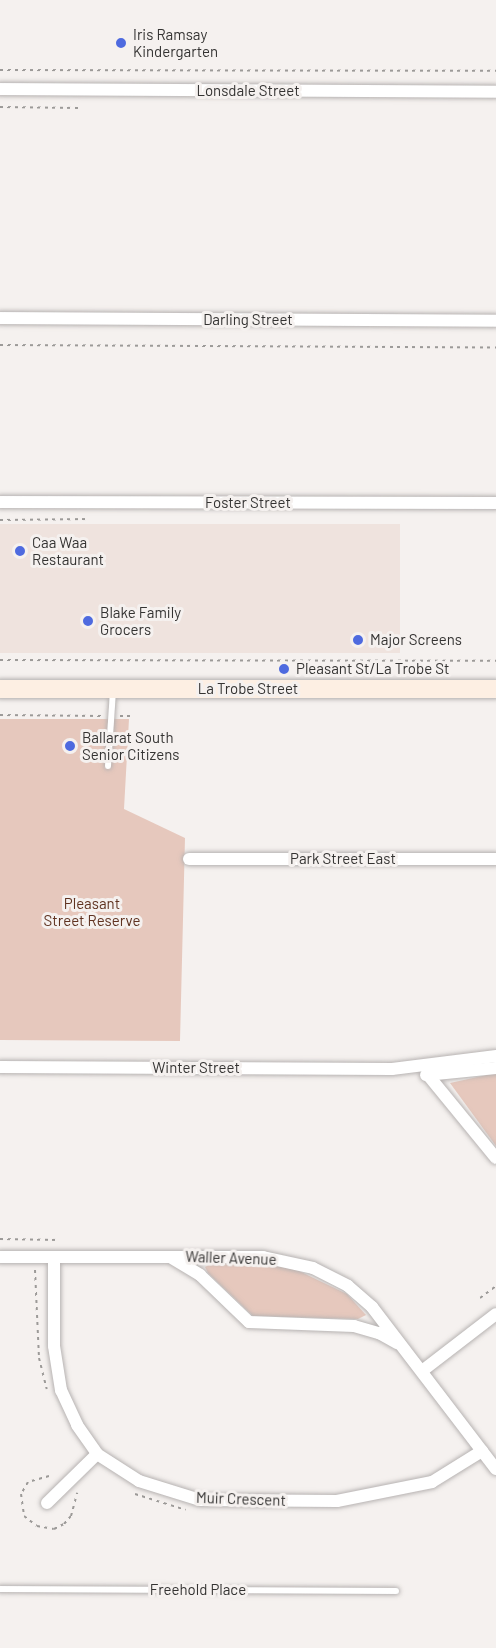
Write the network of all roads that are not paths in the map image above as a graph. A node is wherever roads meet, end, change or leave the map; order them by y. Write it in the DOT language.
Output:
graph roads {
  1 [pos="0,89"];
  2 [pos="496,92"];
  3 [pos="0,318"];
  4 [pos="496,321"];
  5 [pos="0,502"];
  6 [pos="496,503"];
  7 [pos="496,688"];
  8 [pos="0,689"];
  9 [pos="113,690"];
  10 [pos="108,766"];
  11 [pos="189,859"];
  12 [pos="496,859"];
  13 [pos="496,1056"];
  14 [pos="0,1067"];
  15 [pos="496,1068"];
  16 [pos="392,1069"];
  17 [pos="428,1076"];
  18 [pos="496,1158"];
  19 [pos="166,1256"];
  20 [pos="0,1257"];
  21 [pos="54,1258"];
  22 [pos="496,1314"];
  23 [pos="404,1350"];
  24 [pos="422,1371"];
  25 [pos="482,1451"];
  26 [pos="97,1454"];
  27 [pos="496,1468"];
  28 [pos="47,1503"];
  29 [pos="0,1589"];
  30 [pos="396,1591"];
  1 -- 2 [label="street, Lonsdale Street"];
  3 -- 4 [label="street, Darling Street"];
  5 -- 6 [label="street, Foster Street"];
  7 -- 9 [label="main road, La Trobe Street"];
  8 -- 9 [label="main road, La Trobe Street"];
  9 -- 10 [label="lane"];
  11 -- 12 [label="street, Park Street East"];
  13 -- 16 [label="street, Winter Street"];
  14 -- 16 [label="street, Winter Street"];
  15 -- 17 [label="street, Winter Street"];
  16 -- 17 [label="street, Winter Street"];
  17 -- 18 [label="street"];
  19 -- 21 [label="street, Waller Avenue"];
  19 -- 23 [label="street, Waller Avenue"];
  19 -- 23 [label="street, Waller Avenue"];
  20 -- 21 [label="street, Waller Avenue"];
  21 -- 26 [label="street, Muir Crescent"];
  22 -- 24 [label="street"];
  23 -- 24 [label="street, Waller Avenue"];
  24 -- 25 [label="street, Waller Avenue"];
  25 -- 26 [label="street, Muir Crescent"];
  25 -- 27 [label="street, Waller Avenue"];
  26 -- 28 [label="street"];
  29 -- 30 [label="lane, Freehold Place"];
}
